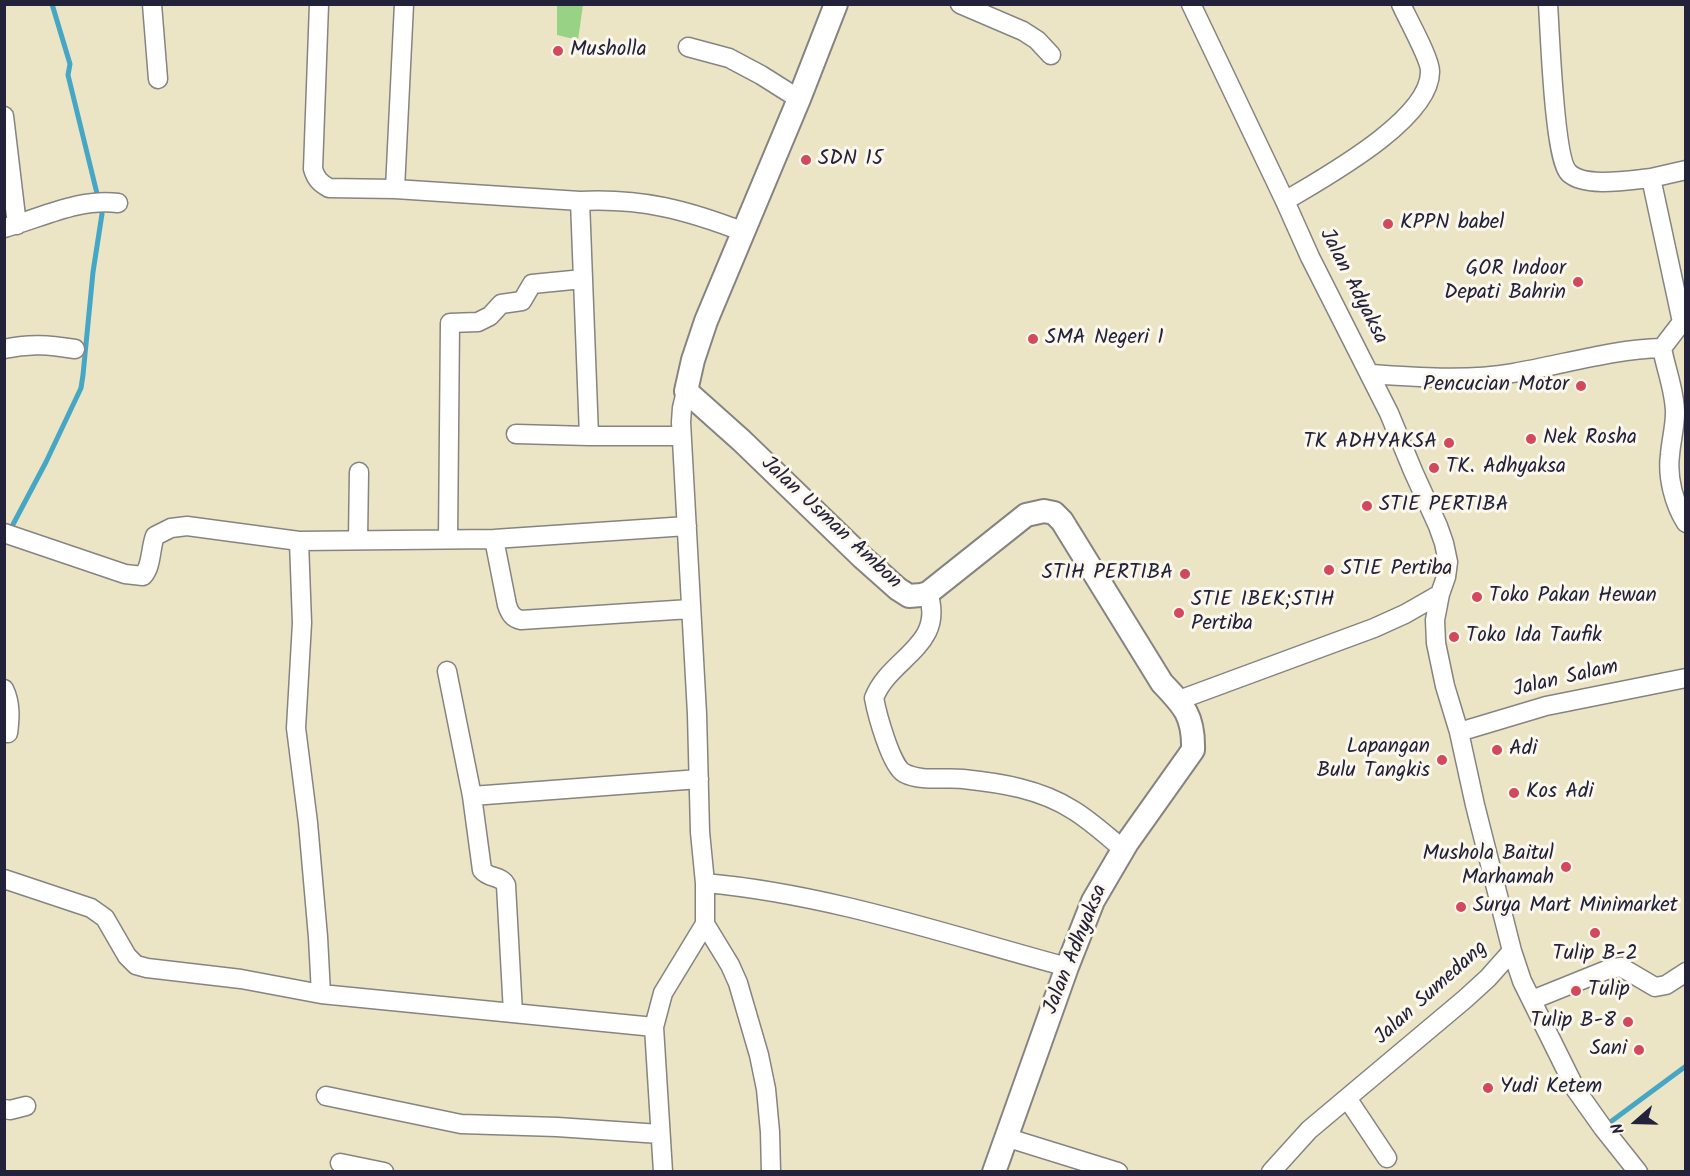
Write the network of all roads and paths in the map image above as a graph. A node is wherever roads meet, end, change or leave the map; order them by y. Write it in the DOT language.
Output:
graph roads {
  1 [pos="152,4"];
  2 [pos="319,4"];
  3 [pos="404,4"];
  4 [pos="836,4"];
  5 [pos="960,4"];
  6 [pos="1191,4"];
  7 [pos="1401,4"];
  8 [pos="1548,4"];
  9 [pos="688,47"];
  10 [pos="1051,55"];
  11 [pos="158,79"];
  12 [pos="799,99"];
  13 [pos="4,116"];
  14 [pos="1686,170"];
  15 [pos="1651,178"];
  16 [pos="395,189"];
  17 [pos="580,201"];
  18 [pos="1285,201"];
  19 [pos="105,203"];
  20 [pos="11,226"];
  21 [pos="744,232"];
  22 [pos="583,279"];
  23 [pos="1662,348"];
  24 [pos="4,349"];
  25 [pos="75,349"];
  26 [pos="1371,374"];
  27 [pos="686,391"];
  28 [pos="516,434"];
  29 [pos="589,436"];
  30 [pos="681,436"];
  31 [pos="358,472"];
  32 [pos="1686,523"];
  33 [pos="687,526"];
  34 [pos="4,533"];
  35 [pos="448,539"];
  36 [pos="495,539"];
  37 [pos="358,540"];
  38 [pos="299,541"];
  39 [pos="928,593"];
  40 [pos="1440,594"];
  41 [pos="690,609"];
  42 [pos="447,671"];
  43 [pos="1686,678"];
  44 [pos="4,689"];
  45 [pos="1182,706"];
  46 [pos="1459,732"];
  47 [pos="8,733"];
  48 [pos="699,779"];
  49 [pos="472,796"];
  50 [pos="1123,849"];
  51 [pos="4,879"];
  52 [pos="705,883"];
  53 [pos="705,924"];
  54 [pos="1512,951"];
  55 [pos="1068,967"];
  56 [pos="1686,972"];
  57 [pos="321,994"];
  58 [pos="1532,1000"];
  59 [pos="513,1013"];
  60 [pos="654,1027"];
  61 [pos="326,1096"];
  62 [pos="1347,1098"];
  63 [pos="26,1106"];
  64 [pos="4,1109"];
  65 [pos="660,1134"];
  66 [pos="1005,1137"];
  67 [pos="1387,1158"];
  68 [pos="340,1163"];
  69 [pos="384,1172"];
  70 [pos="663,1172"];
  71 [pos="771,1172"];
  72 [pos="994,1172"];
  73 [pos="1118,1172"];
  74 [pos="1270,1172"];
  75 [pos="1638,1172"];
  1 -- 11 [label="street"];
  2 -- 16 [label="street"];
  3 -- 16 [label="street"];
  4 -- 12 [label="street"];
  5 -- 10 [label="street"];
  6 -- 18 [label="street, Jalan Adyaksa"];
  7 -- 18 [label="street"];
  8 -- 15 [label="street"];
  9 -- 12 [label="street"];
  12 -- 21 [label="street"];
  13 -- 20 [label="street"];
  14 -- 15 [label="street"];
  15 -- 23 [label="street"];
  16 -- 17 [label="street"];
  17 -- 21 [label="street"];
  17 -- 22 [label="street"];
  18 -- 26 [label="street, Jalan Adyaksa"];
  19 -- 20 [label="street"];
  21 -- 27 [label="street"];
  22 -- 29 [label="street"];
  22 -- 35 [label="street"];
  23 -- 26 [label="street"];
  23 -- 32 [label="street"];
  24 -- 25 [label="street"];
  26 -- 40 [label="street, Jalan Adyaksa"];
  27 -- 30 [label="street"];
  27 -- 39 [label="street, Jalan Usman Ambon"];
  28 -- 29 [label="street"];
  29 -- 30 [label="street"];
  30 -- 33 [label="street"];
  31 -- 37 [label="street"];
  33 -- 36 [label="street"];
  33 -- 41 [label="street"];
  34 -- 38 [label="street"];
  35 -- 36 [label="street"];
  35 -- 37 [label="street"];
  36 -- 41 [label="street"];
  37 -- 38 [label="street"];
  38 -- 57 [label="street"];
  39 -- 45 [label="street, Jalan Usman Ambon"];
  39 -- 50 [label="street"];
  40 -- 45 [label="street"];
  40 -- 46 [label="street, Jalan Sumedang"];
  41 -- 48 [label="street"];
  42 -- 49 [label="street"];
  43 -- 46 [label="street, Jalan Salam"];
  44 -- 47 [label="street"];
  45 -- 50 [label="street, Jalan Adhyaksa"];
  46 -- 54 [label="street, Jalan Sumedang"];
  48 -- 49 [label="street"];
  48 -- 52 [label="street"];
  49 -- 59 [label="street"];
  50 -- 55 [label="street, Jalan Adhyaksa"];
  51 -- 57 [label="street"];
  52 -- 53 [label="street"];
  52 -- 55 [label="street"];
  53 -- 60 [label="street"];
  53 -- 71 [label="street"];
  54 -- 58 [label="street"];
  54 -- 62 [label="street, Jalan Sumedang"];
  55 -- 66 [label="street, Jalan Adhyaksa"];
  56 -- 58 [label="street"];
  57 -- 59 [label="street"];
  58 -- 75 [label="street"];
  59 -- 60 [label="street"];
  60 -- 65 [label="street"];
  61 -- 65 [label="street"];
  62 -- 67 [label="street"];
  62 -- 74 [label="street, Jalan Sumedang"];
  63 -- 64 [label="street"];
  65 -- 70 [label="street"];
  66 -- 72 [label="street, Jalan Adhyaksa"];
  66 -- 73 [label="street"];
  68 -- 69 [label="street"];
}
